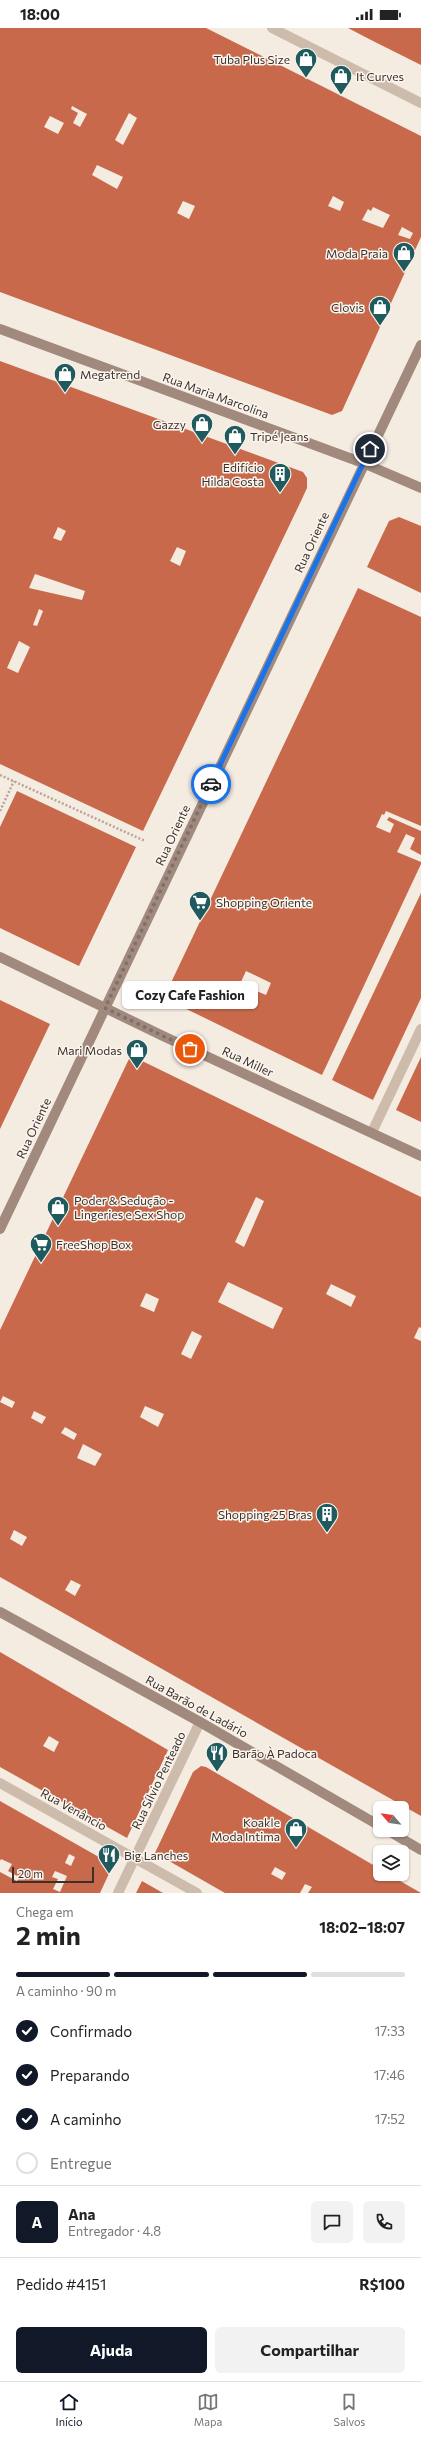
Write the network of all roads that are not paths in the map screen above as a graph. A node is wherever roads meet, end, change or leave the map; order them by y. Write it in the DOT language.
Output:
graph roads {
  1 [pos="272,28"];
  2 [pos="421,103"];
  3 [pos="0,329"];
  4 [pos="421,345"];
  5 [pos="363,463"];
  6 [pos="421,488"];
  7 [pos="0,957"];
  8 [pos="105,1008"];
  9 [pos="421,1029"];
  10 [pos="372,1132"];
  11 [pos="421,1156"];
  12 [pos="0,1229"];
  13 [pos="0,1612"];
  14 [pos="200,1722"];
  15 [pos="0,1783"];
  16 [pos="373,1822"];
  17 [pos="398,1837"];
  18 [pos="421,1850"];
  19 [pos="135,1857"];
  20 [pos="118,1893"];
  21 [pos="197,1893"];
  1 -- 2 [label="street"];
  3 -- 5 [label="main road, Rua Maria Marcolina"];
  4 -- 5 [label="main road, Rua Oriente"];
  5 -- 6 [label="main road, Rua Maria Marcolina"];
  5 -- 8 [label="main road, Rua Oriente"];
  7 -- 8 [label="main road, Rua Miller"];
  8 -- 10 [label="main road, Rua Miller"];
  8 -- 12 [label="main road, Rua Oriente"];
  9 -- 10 [label="street"];
  10 -- 11 [label="main road, Rua Miller"];
  13 -- 14 [label="main road, Rua Barão de Ladário"];
  14 -- 16 [label="main road, Rua Barão de Ladário"];
  14 -- 19 [label="street, Rua Sílvio Penteado"];
  15 -- 19 [label="street, Rua Venâncio"];
  17 -- 18 [label="main road"];
  19 -- 20 [label="street, Rua Sílvio Penteado"];
  19 -- 21 [label="street, Rua Venâncio"];
}
